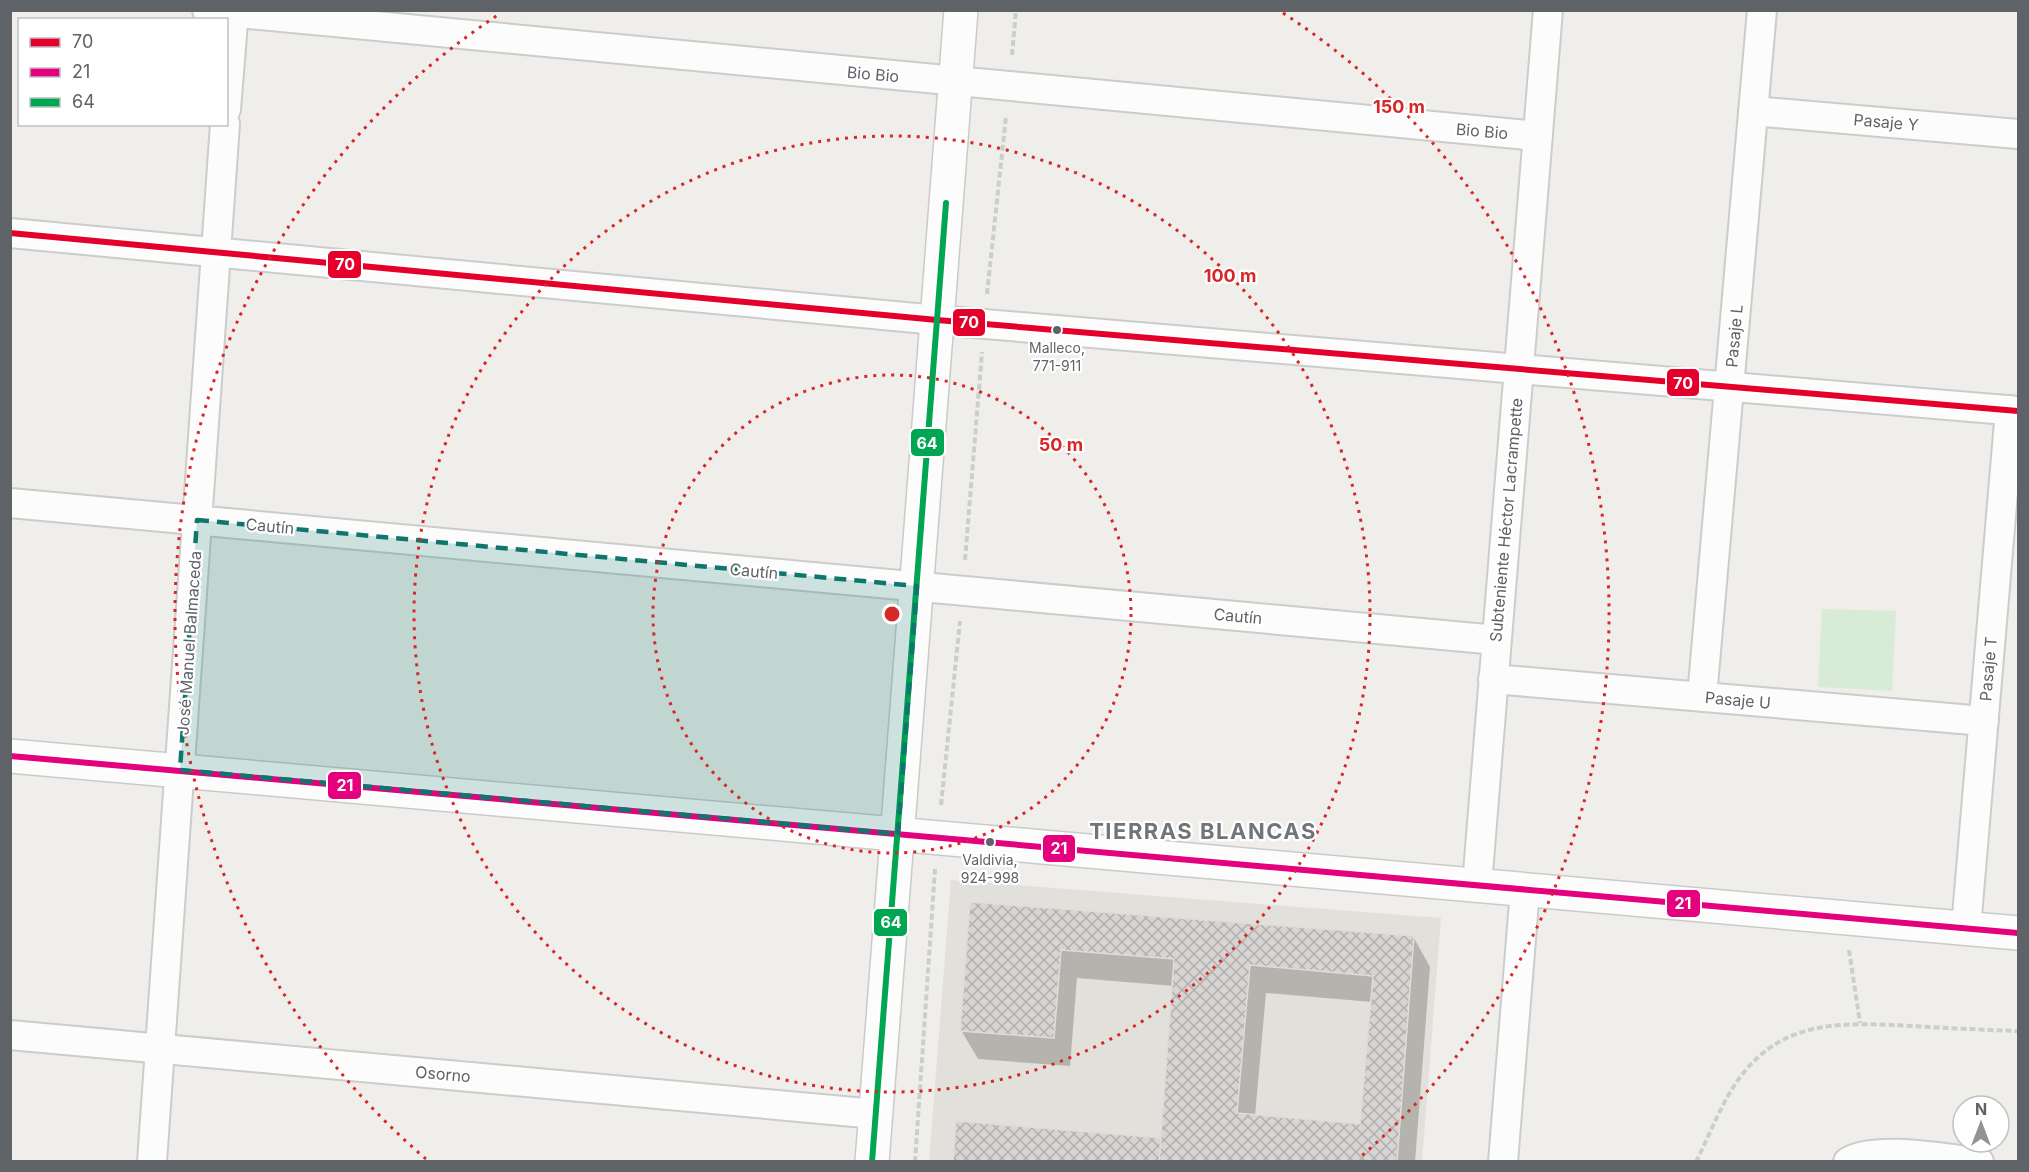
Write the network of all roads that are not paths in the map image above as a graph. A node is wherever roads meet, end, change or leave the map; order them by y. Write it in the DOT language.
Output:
graph roads {
  1 [pos="960,10"];
  2 [pos="1548,10"];
  3 [pos="1762,10"];
  4 [pos="225,11"];
  5 [pos="955,81"];
  6 [pos="1753,111"];
  7 [pos="225,126"];
  8 [pos="2019,134"];
  9 [pos="1538,136"];
  10 [pos="10,232"];
  11 [pos="216,252"];
  12 [pos="937,320"];
  13 [pos="1519,369"];
  14 [pos="1729,387"];
  15 [pos="2014,410"];
  16 [pos="10,503"];
  17 [pos="197,520"];
  18 [pos="917,586"];
  19 [pos="1497,640"];
  20 [pos="1493,679"];
  21 [pos="1702,697"];
  22 [pos="1984,721"];
  23 [pos="10,756"];
  24 [pos="180,770"];
  25 [pos="898,834"];
  26 [pos="1477,885"];
  27 [pos="1525,890"];
  28 [pos="1966,928"];
  29 [pos="2019,933"];
  30 [pos="10,1035"];
  31 [pos="160,1048"];
  32 [pos="876,1114"];
  33 [pos="1888,1158"];
  34 [pos="152,1161"];
  35 [pos="872,1161"];
  36 [pos="1503,1161"];
  37 [pos="1848,1161"];
  38 [pos="1979,1161"];
  1 -- 5 [label="street"];
  2 -- 9 [label="street, Subteniente Héctor Lacrampette"];
  3 -- 6 [label="street, Pasaje L"];
  4 -- 5 [label="street, Bio Bio"];
  5 -- 9 [label="street, Bio Bio"];
  5 -- 12 [label="street"];
  6 -- 8 [label="street, Pasaje Y"];
  6 -- 14 [label="street, Pasaje L"];
  7 -- 11 [label="street, José Manuel Balmaceda"];
  9 -- 13 [label="street, Subteniente Héctor Lacrampette"];
  10 -- 11 [label="street"];
  11 -- 12 [label="street"];
  11 -- 17 [label="street, José Manuel Balmaceda"];
  12 -- 13 [label="street"];
  12 -- 18 [label="street"];
  13 -- 14 [label="street"];
  13 -- 19 [label="street, Subteniente Héctor Lacrampette"];
  14 -- 15 [label="street"];
  14 -- 21 [label="street, Pasaje L"];
  15 -- 22 [label="street, Pasaje T"];
  16 -- 17 [label="street, Cautín"];
  17 -- 18 [label="street, Cautín"];
  17 -- 24 [label="street, José Manuel Balmaceda"];
  18 -- 19 [label="street, Cautín"];
  18 -- 25 [label="street"];
  19 -- 20 [label="street, Subteniente Héctor Lacrampette"];
  20 -- 21 [label="street, Pasaje U"];
  20 -- 26 [label="street, Subteniente Héctor Lacrampette"];
  21 -- 22 [label="street, Pasaje U"];
  22 -- 28 [label="street, Pasaje T"];
  23 -- 24 [label="street"];
  24 -- 25 [label="street"];
  24 -- 31 [label="street, José Manuel Balmaceda"];
  25 -- 26 [label="street"];
  25 -- 32 [label="street"];
  26 -- 27 [label="street"];
  27 -- 28 [label="street"];
  27 -- 36 [label="street"];
  28 -- 29 [label="street"];
  30 -- 31 [label="street, Osorno"];
  31 -- 32 [label="street, Osorno"];
  31 -- 34 [label="street, José Manuel Balmaceda"];
  32 -- 35 [label="street"];
  33 -- 37 [label="street"];
  33 -- 38 [label="street"];
}
